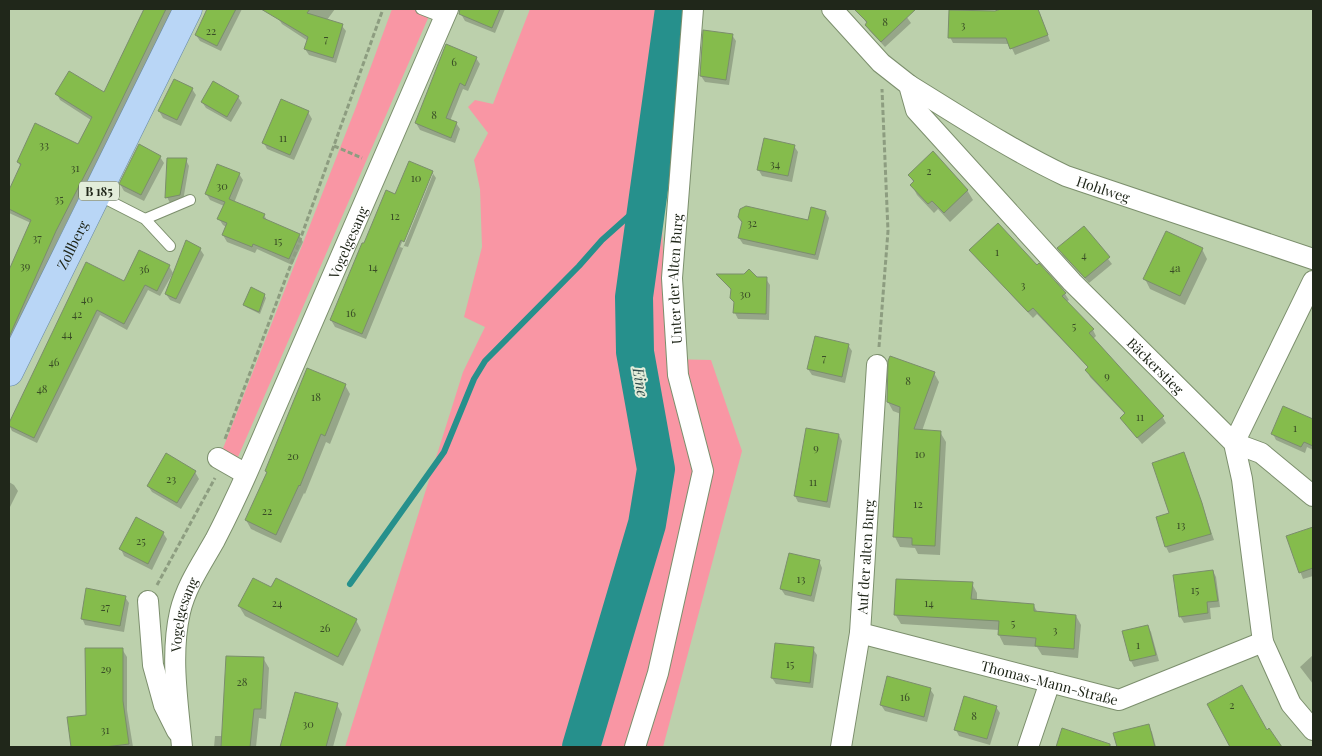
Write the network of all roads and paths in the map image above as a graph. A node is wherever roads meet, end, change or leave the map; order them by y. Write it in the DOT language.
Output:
graph roads {
  1 [pos="188,9"];
  2 [pos="383,9"];
  3 [pos="421,9"];
  4 [pos="693,9"];
  5 [pos="832,9"];
  6 [pos="444,12"];
  7 [pos="881,63"];
  8 [pos="909,85"];
  9 [pos="334,146"];
  10 [pos="369,161"];
  11 [pos="97,194"];
  12 [pos="190,200"];
  13 [pos="145,219"];
  14 [pos="170,246"];
  15 [pos="1313,259"];
  16 [pos="1313,281"];
  17 [pos="877,365"];
  18 [pos="9,372"];
  19 [pos="1234,444"];
  20 [pos="218,458"];
  21 [pos="246,474"];
  22 [pos="1313,496"];
  23 [pos="148,601"];
  24 [pos="860,633"];
  25 [pos="1263,642"];
  26 [pos="1050,682"];
  27 [pos="1313,730"];
  28 [pos="181,743"];
  29 [pos="636,747"];
  30 [pos="842,747"];
  31 [pos="1028,747"];
  1 -- 11 [label="main road, Zollberg / B 185"];
  2 -- 9 [label="path"];
  3 -- 6 [label="lane"];
  4 -- 29 [label="street, Unter der Alten Burg"];
  5 -- 7 [label="street"];
  6 -- 21 [label="street, Vogelgesang"];
  7 -- 8 [label="street"];
  7 -- 17 [label="path"];
  8 -- 15 [label="street, Hohlweg"];
  8 -- 19 [label="street, Bäckerstieg"];
  9 -- 10 [label="path"];
  9 -- 20 [label="path"];
  11 -- 13 [label="lane"];
  11 -- 18 [label="main road, Zollberg / B 185"];
  12 -- 13 [label="lane"];
  13 -- 14 [label="lane"];
  16 -- 19 [label="street"];
  17 -- 24 [label="street, Auf der alten Burg"];
  19 -- 22 [label="street"];
  19 -- 25 [label="street"];
  20 -- 21 [label="street"];
  20 -- 23 [label="path"];
  21 -- 28 [label="street, Vogelgesang"];
  23 -- 28 [label="street, Vogelgesang"];
  24 -- 26 [label="street, Thomas-Mann-Straße"];
  24 -- 30 [label="street, Auf der alten Burg"];
  25 -- 26 [label="street, Thomas-Mann-Straße"];
  25 -- 27 [label="street"];
  26 -- 31 [label="street"];
}
